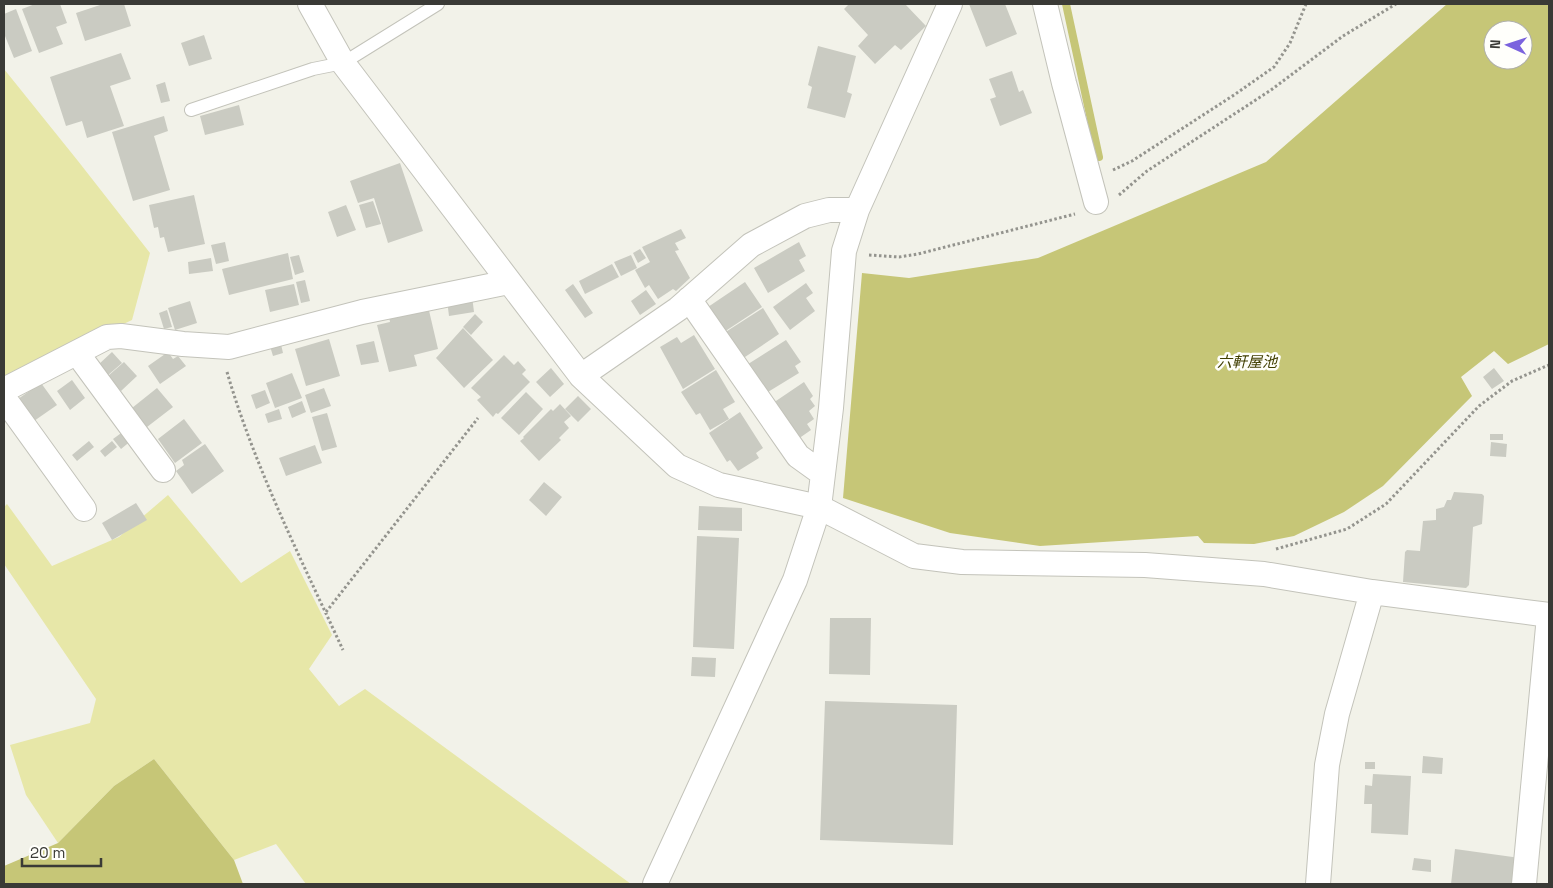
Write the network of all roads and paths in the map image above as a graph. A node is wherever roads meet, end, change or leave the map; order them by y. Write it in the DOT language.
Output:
graph roads {
  1 [pos="310,4"];
  2 [pos="438,4"];
  3 [pos="950,4"];
  4 [pos="1045,4"];
  5 [pos="1306,4"];
  6 [pos="1396,4"];
  7 [pos="343,63"];
  8 [pos="191,110"];
  9 [pos="1088,173"];
  10 [pos="1099,203"];
  11 [pos="857,210"];
  12 [pos="844,251"];
  13 [pos="509,282"];
  14 [pos="689,299"];
  15 [pos="230,347"];
  16 [pos="77,353"];
  17 [pos="1549,365"];
  18 [pos="581,376"];
  19 [pos="4,390"];
  20 [pos="4,398"];
  21 [pos="478,418"];
  22 [pos="163,470"];
  23 [pos="822,474"];
  24 [pos="819,507"];
  25 [pos="84,509"];
  26 [pos="1268,551"];
  27 [pos="1372,592"];
  28 [pos="326,612"];
  29 [pos="1549,616"];
  30 [pos="343,650"];
  31 [pos="655,884"];
  32 [pos="1318,884"];
  33 [pos="1524,884"];
  1 -- 7 [label="street"];
  2 -- 7 [label="lane"];
  3 -- 11 [label="street"];
  4 -- 9 [label="street"];
  5 -- 9 [label="path"];
  6 -- 10 [label="path"];
  7 -- 8 [label="lane"];
  7 -- 13 [label="street"];
  9 -- 10 [label="street"];
  10 -- 12 [label="path"];
  11 -- 12 [label="street"];
  11 -- 14 [label="street"];
  12 -- 23 [label="street"];
  13 -- 15 [label="street"];
  13 -- 18 [label="street"];
  14 -- 18 [label="street"];
  14 -- 23 [label="street"];
  15 -- 16 [label="street"];
  15 -- 28 [label="path"];
  16 -- 19 [label="street"];
  16 -- 22 [label="street"];
  17 -- 26 [label="path"];
  18 -- 24 [label="street"];
  20 -- 25 [label="street"];
  21 -- 28 [label="path"];
  23 -- 24 [label="street"];
  24 -- 27 [label="street"];
  24 -- 31 [label="street"];
  27 -- 29 [label="street"];
  27 -- 32 [label="street"];
  28 -- 30 [label="path"];
  29 -- 33 [label="street"];
}
